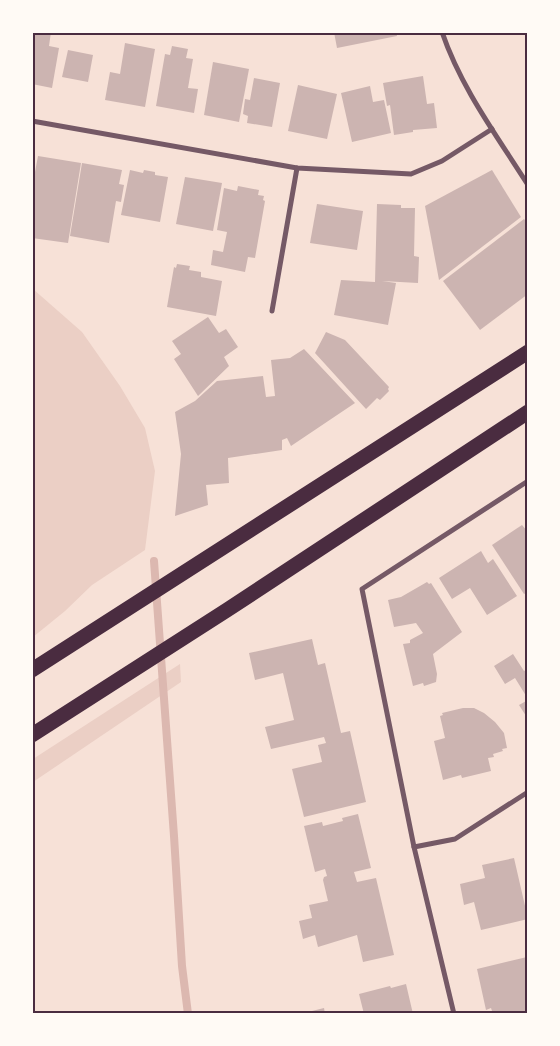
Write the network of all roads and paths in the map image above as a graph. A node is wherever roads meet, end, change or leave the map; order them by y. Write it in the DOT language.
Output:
graph roads {
  1 [pos="442,32"];
  2 [pos="32,120"];
  3 [pos="492,129"];
  4 [pos="297,168"];
  5 [pos="528,185"];
  6 [pos="272,312"];
  7 [pos="528,352"];
  8 [pos="528,412"];
  9 [pos="528,481"];
  10 [pos="32,670"];
  11 [pos="32,735"];
  12 [pos="528,792"];
  13 [pos="414,847"];
  14 [pos="454,1014"];
  1 -- 3 [label="street"];
  2 -- 4 [label="street"];
  3 -- 4 [label="street"];
  3 -- 5 [label="street"];
  4 -- 6 [label="street"];
  7 -- 10 [label="highway"];
  8 -- 11 [label="highway"];
  9 -- 13 [label="street"];
  12 -- 13 [label="street"];
  13 -- 14 [label="street"];
}
